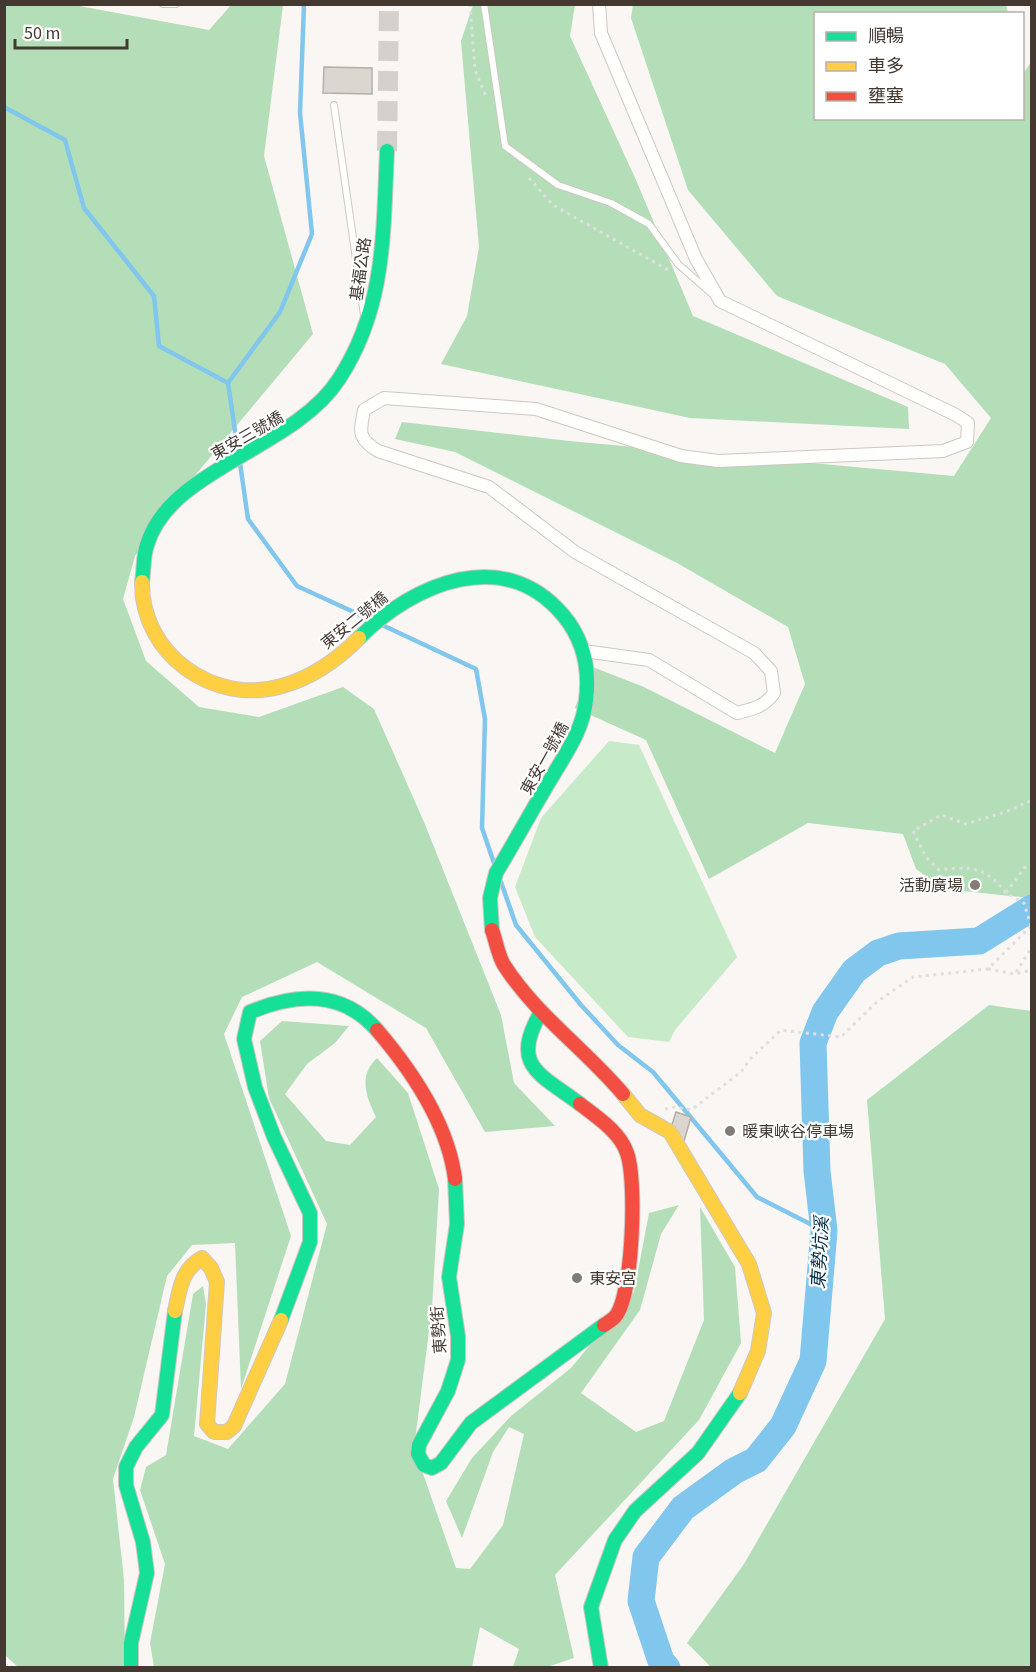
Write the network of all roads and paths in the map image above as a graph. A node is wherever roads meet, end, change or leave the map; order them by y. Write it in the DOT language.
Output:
graph roads {
  1 [pos="163,4"];
  2 [pos="176,4"];
  3 [pos="484,4"];
  4 [pos="599,4"];
  5 [pos="334,105"];
  6 [pos="387,151"];
  7 [pos="720,301"];
  8 [pos="365,327"];
  9 [pos="337,383"];
  10 [pos="584,651"];
  11 [pos="299,681"];
  12 [pos="1032,800"];
  13 [pos="1032,865"];
  14 [pos="1006,893"];
  15 [pos="1031,926"];
  16 [pos="1032,947"];
  17 [pos="988,969"];
  18 [pos="1032,970"];
  19 [pos="1015,974"];
  20 [pos="541,1012"];
  21 [pos="640,1115"];
  22 [pos="131,1668"];
  23 [pos="602,1668"];
  1 -- 2 [label="lane"];
  3 -- 7 [label="lane"];
  4 -- 7 [label="street"];
  5 -- 8 [label="lane"];
  6 -- 8 [label="main road, 基福公路"];
  7 -- 10 [label="street"];
  8 -- 9 [label="main road, 基福公路"];
  9 -- 11 [label="main road, 東安三號橋"];
  10 -- 11 [label="main road, 東安二號橋"];
  10 -- 20 [label="main road, 東安一號橋"];
  12 -- 14 [label="path"];
  13 -- 14 [label="path"];
  14 -- 15 [label="path"];
  15 -- 17 [label="path"];
  16 -- 19 [label="path"];
  17 -- 19 [label="path"];
  17 -- 21 [label="path"];
  18 -- 19 [label="path"];
  20 -- 21 [label="main road"];
  20 -- 22 [label="main road, 東勢街"];
  21 -- 23 [label="main road"];
}
